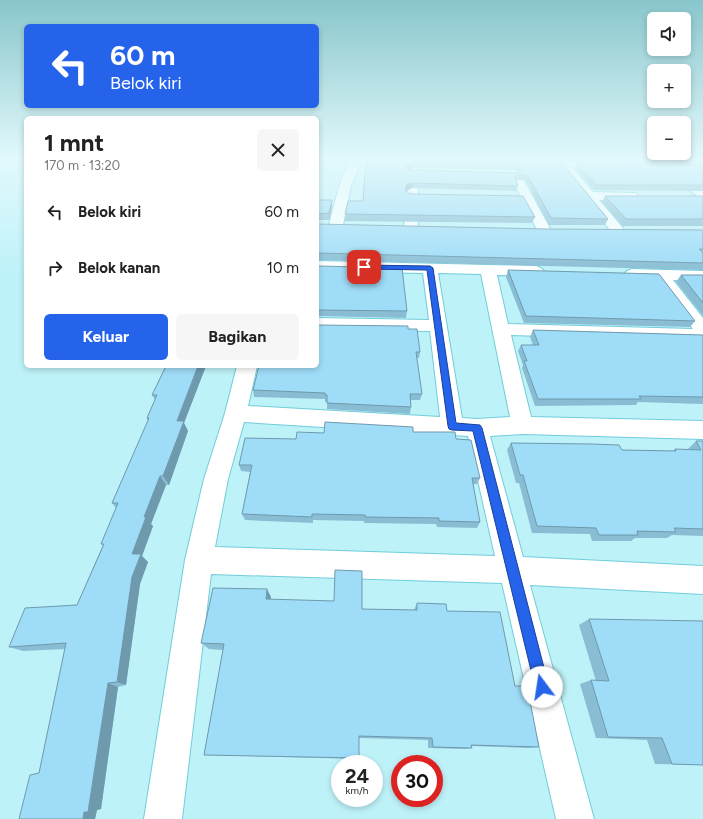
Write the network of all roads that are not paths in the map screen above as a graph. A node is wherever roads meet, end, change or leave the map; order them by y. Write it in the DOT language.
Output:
graph roads {
  1 [pos="340,197"];
  2 [pos="412,197"];
  3 [pos="526,197"];
  4 [pos="591,197"];
  5 [pos="351,225"];
  6 [pos="396,226"];
  7 [pos="411,227"];
  8 [pos="427,227"];
  9 [pos="529,229"];
  10 [pos="544,230"];
  11 [pos="559,230"];
  12 [pos="603,231"];
  13 [pos="618,231"];
  14 [pos="634,231"];
  15 [pos="319,266"];
  16 [pos="430,268"];
  17 [pos="488,270"];
  18 [pos="551,272"];
  19 [pos="614,274"];
  20 [pos="661,275"];
  21 [pos="703,276"];
  22 [pos="319,324"];
  23 [pos="438,326"];
  24 [pos="501,328"];
  25 [pos="703,330"];
  26 [pos="703,335"];
  27 [pos="246,368"];
  28 [pos="236,413"];
  29 [pos="522,425"];
  30 [pos="465,427"];
  31 [pos="703,430"];
  32 [pos="199,560"];
  33 [pos="513,570"];
  34 [pos="703,580"];
  35 [pos="163,819"];
  36 [pos="575,819"];
  1 -- 5 [label="street"];
  2 -- 7 [label="street"];
  3 -- 10 [label="street"];
  4 -- 13 [label="street"];
  6 -- 7 [label="street"];
  7 -- 8 [label="street"];
  9 -- 10 [label="street"];
  10 -- 11 [label="street"];
  12 -- 13 [label="street"];
  13 -- 14 [label="street"];
  15 -- 16 [label="street"];
  16 -- 17 [label="street"];
  16 -- 23 [label="street"];
  17 -- 18 [label="street"];
  17 -- 24 [label="street"];
  19 -- 20 [label="street"];
  20 -- 21 [label="street"];
  20 -- 25 [label="street"];
  22 -- 23 [label="street"];
  23 -- 30 [label="street"];
  24 -- 26 [label="street"];
  24 -- 29 [label="street"];
  27 -- 28 [label="street"];
  28 -- 30 [label="street"];
  28 -- 32 [label="street"];
  29 -- 30 [label="street"];
  29 -- 31 [label="street"];
  30 -- 33 [label="street"];
  32 -- 33 [label="street"];
  32 -- 35 [label="street"];
  33 -- 34 [label="street"];
  33 -- 36 [label="street"];
}
